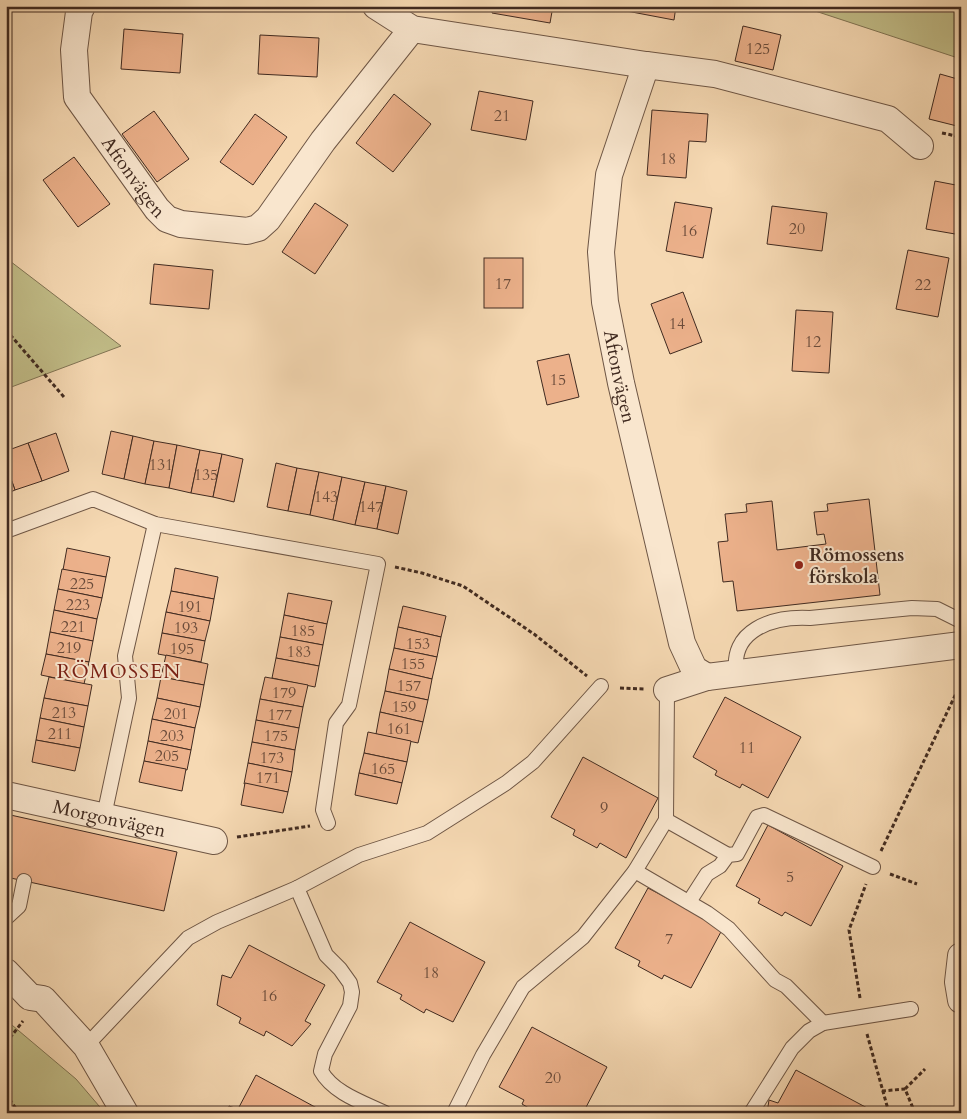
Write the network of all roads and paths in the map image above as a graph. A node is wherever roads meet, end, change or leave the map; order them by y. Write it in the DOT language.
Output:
graph roads {
  1 [pos="82,6"];
  2 [pos="376,6"];
  3 [pos="412,29"];
  4 [pos="646,65"];
  5 [pos="920,146"];
  6 [pos="6,330"];
  7 [pos="64,397"];
  8 [pos="155,524"];
  9 [pos="6,532"];
  10 [pos="378,564"];
  11 [pos="961,621"];
  12 [pos="961,644"];
  13 [pos="736,675"];
  14 [pos="707,677"];
  15 [pos="961,683"];
  16 [pos="601,686"];
  17 [pos="667,690"];
  18 [pos="6,795"];
  19 [pos="104,816"];
  20 [pos="666,820"];
  21 [pos="328,823"];
  22 [pos="214,841"];
  23 [pos="728,855"];
  24 [pos="873,867"];
  25 [pos="635,870"];
  26 [pos="24,881"];
  27 [pos="918,884"];
  28 [pos="296,888"];
  29 [pos="688,902"];
  30 [pos="6,918"];
  31 [pos="961,956"];
  32 [pos="6,972"];
  33 [pos="961,1000"];
  34 [pos="911,1009"];
  35 [pos="863,1017"];
  36 [pos="823,1023"];
  37 [pos="86,1046"];
  38 [pos="925,1069"];
  39 [pos="905,1089"];
  40 [pos="882,1091"];
  41 [pos="6,1094"];
  42 [pos="357,1107"];
  43 [pos="19,1113"];
  44 [pos="126,1113"];
  45 [pos="385,1113"];
  46 [pos="454,1113"];
  47 [pos="751,1113"];
  48 [pos="889,1113"];
  49 [pos="916,1113"];
  1 -- 3 [label="street, Aftonvägen"];
  2 -- 3 [label="street"];
  3 -- 4 [label="street"];
  4 -- 5 [label="street"];
  4 -- 14 [label="street, Aftonvägen"];
  6 -- 7 [label="path"];
  8 -- 9 [label="lane"];
  8 -- 10 [label="lane"];
  8 -- 19 [label="lane"];
  10 -- 16 [label="path"];
  10 -- 21 [label="lane"];
  11 -- 13 [label="lane"];
  12 -- 13 [label="street"];
  13 -- 14 [label="street"];
  14 -- 17 [label="street"];
  15 -- 24 [label="path"];
  16 -- 17 [label="path"];
  16 -- 28 [label="lane"];
  17 -- 20 [label="lane"];
  18 -- 19 [label="street, Morgonvägen"];
  19 -- 22 [label="street, Morgonvägen"];
  20 -- 23 [label="lane"];
  20 -- 25 [label="lane"];
  21 -- 22 [label="path"];
  23 -- 24 [label="lane"];
  23 -- 29 [label="lane"];
  24 -- 27 [label="path"];
  24 -- 35 [label="path"];
  25 -- 29 [label="lane"];
  25 -- 46 [label="lane"];
  26 -- 30 [label="lane"];
  28 -- 37 [label="lane"];
  28 -- 42 [label="lane"];
  29 -- 36 [label="lane"];
  31 -- 33 [label="street"];
  32 -- 37 [label="street"];
  34 -- 35 [label="lane"];
  35 -- 36 [label="lane"];
  35 -- 40 [label="path"];
  36 -- 47 [label="lane"];
  37 -- 44 [label="street"];
  38 -- 39 [label="path"];
  39 -- 40 [label="path"];
  39 -- 49 [label="path"];
  40 -- 48 [label="path"];
  41 -- 43 [label="path"];
  42 -- 45 [label="lane"];
}
